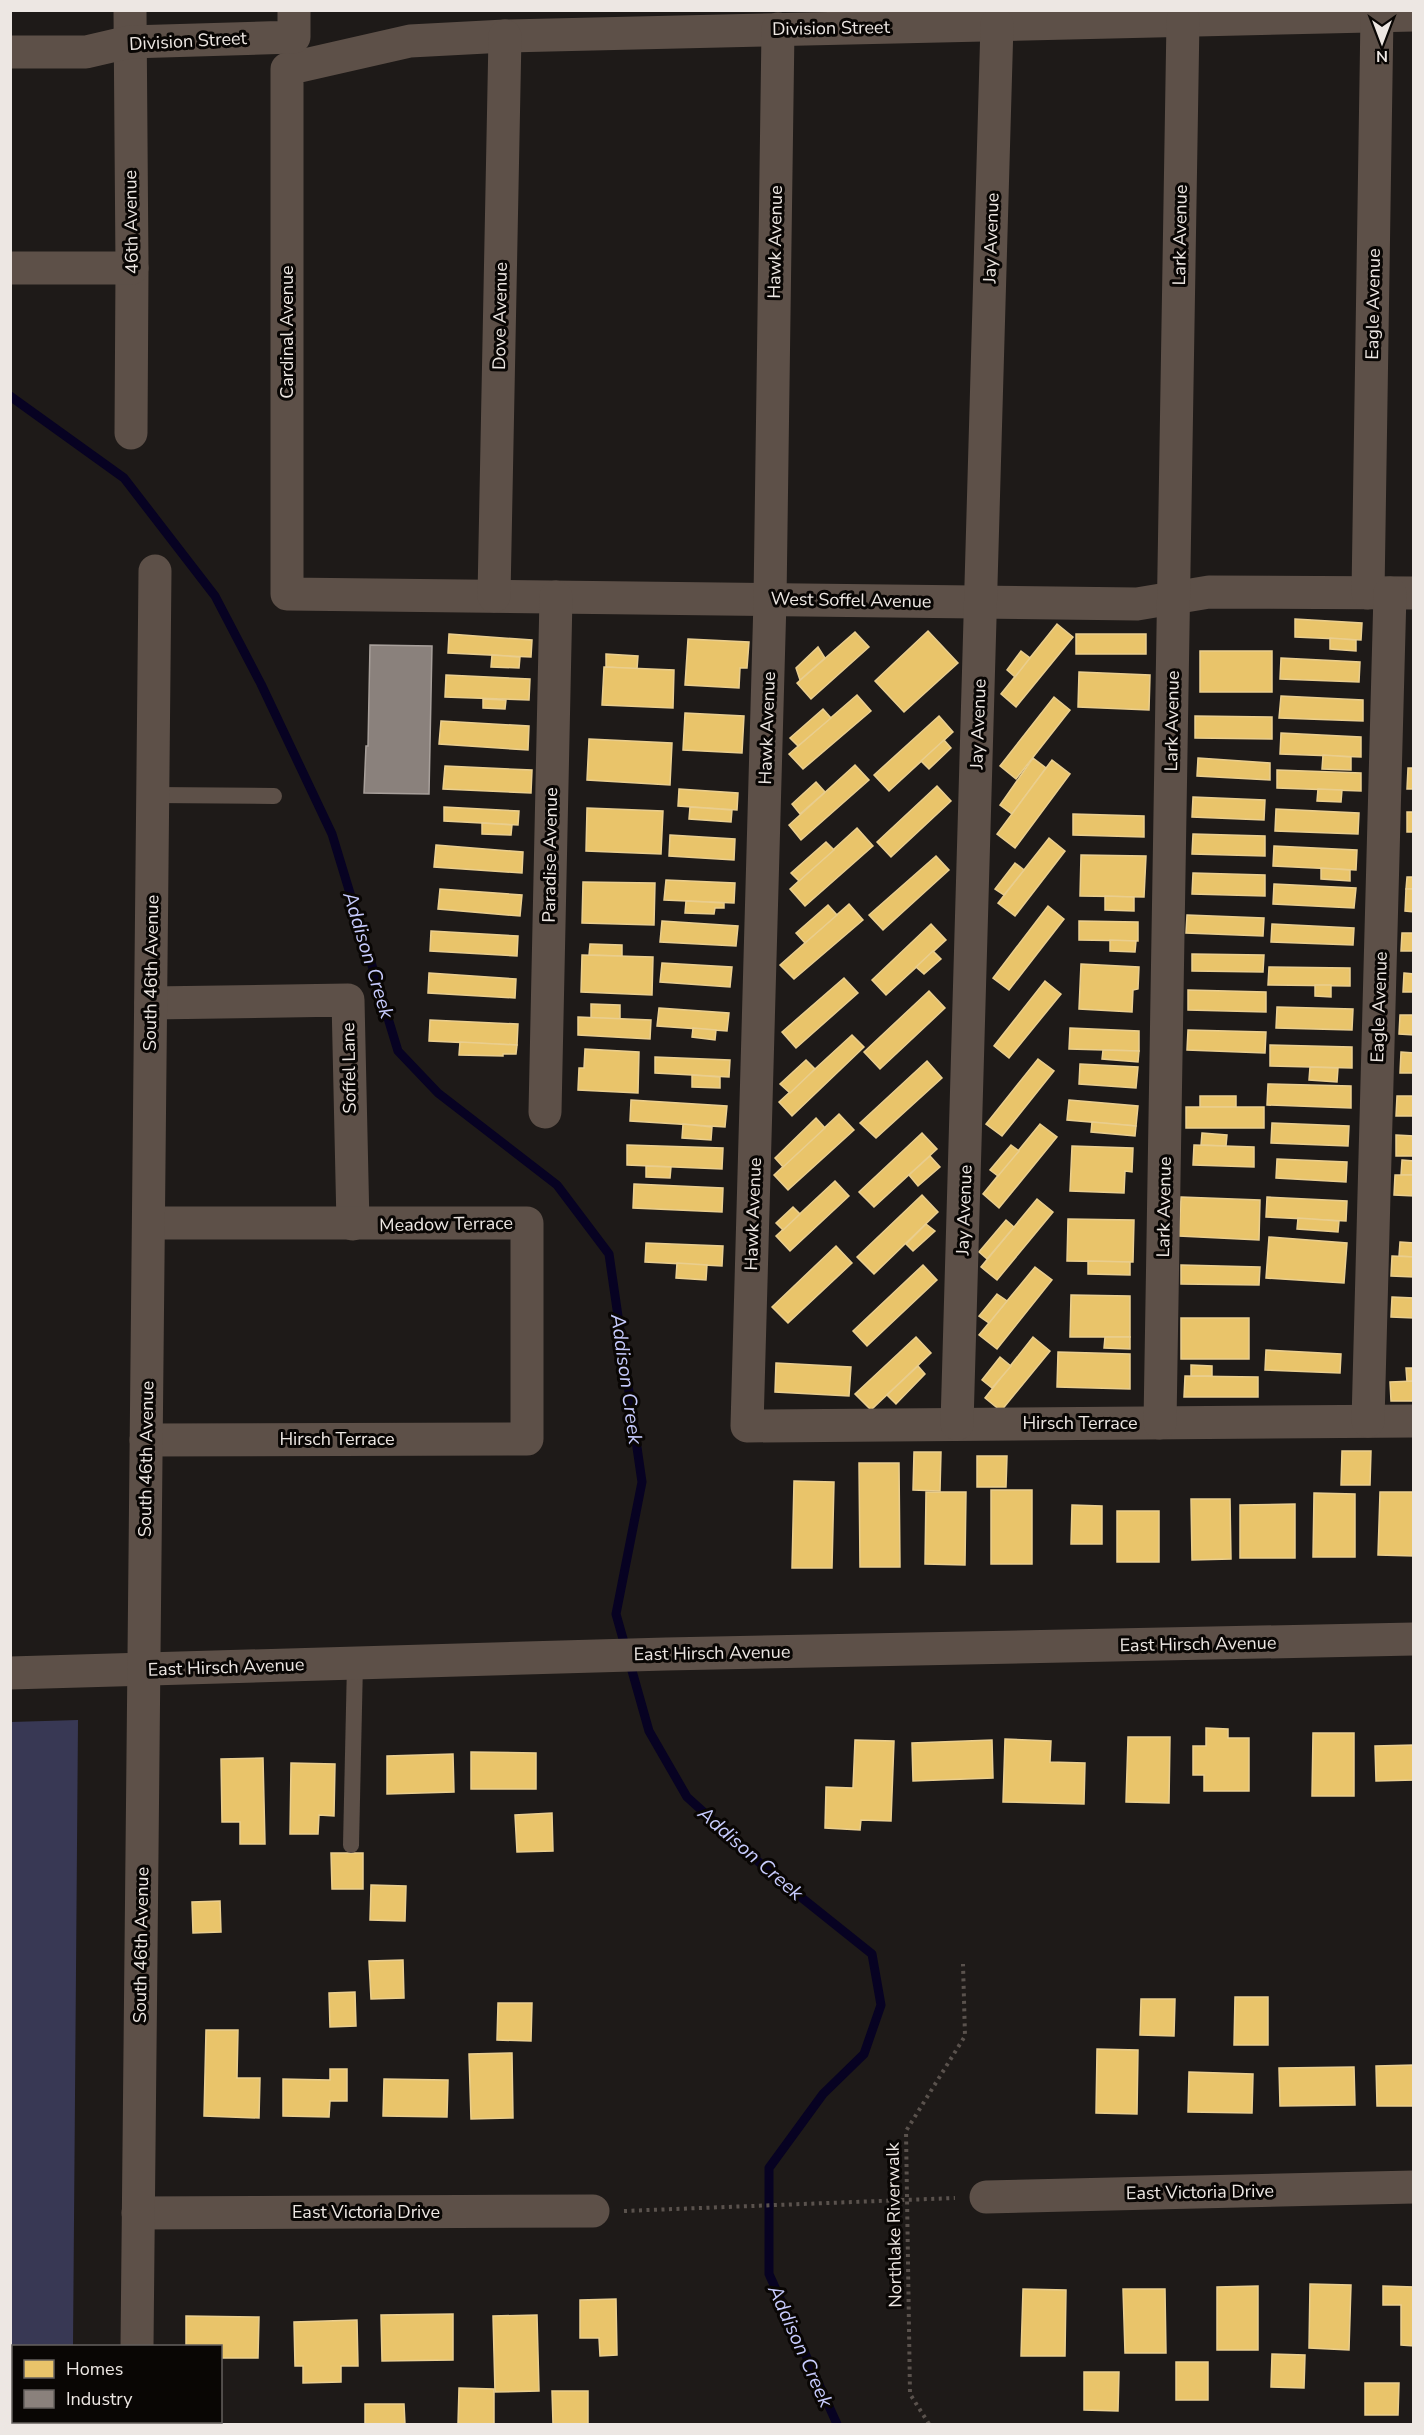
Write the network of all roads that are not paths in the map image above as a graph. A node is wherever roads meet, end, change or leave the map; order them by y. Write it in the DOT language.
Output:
graph roads {
  1 [pos="130,10"];
  2 [pos="1377,15"];
  3 [pos="1413,15"];
  4 [pos="1049,17"];
  5 [pos="1183,20"];
  6 [pos="294,24"];
  7 [pos="997,24"];
  8 [pos="778,29"];
  9 [pos="505,36"];
  10 [pos="129,42"];
  11 [pos="10,52"];
  12 [pos="287,69"];
  13 [pos="10,268"];
  14 [pos="132,268"];
  15 [pos="131,434"];
  16 [pos="155,572"];
  17 [pos="1391,593"];
  18 [pos="287,594"];
  19 [pos="494,596"];
  20 [pos="556,597"];
  21 [pos="1174,599"];
  22 [pos="770,600"];
  23 [pos="981,602"];
  24 [pos="153,795"];
  25 [pos="274,796"];
  26 [pos="151,1003"];
  27 [pos="544,1112"];
  28 [pos="148,1223"];
  29 [pos="353,1224"];
  30 [pos="1368,1421"];
  31 [pos="1413,1421"];
  32 [pos="1160,1423"];
  33 [pos="957,1424"];
  34 [pos="747,1426"];
  35 [pos="527,1439"];
  36 [pos="146,1440"];
  37 [pos="1413,1640"];
  38 [pos="356,1663"];
  39 [pos="144,1669"];
  40 [pos="10,1673"];
  41 [pos="351,1845"];
  42 [pos="1413,2187"];
  43 [pos="986,2197"];
  44 [pos="593,2211"];
  45 [pos="138,2213"];
  46 [pos="137,2345"];
  1 -- 10 [label="street, 46th Avenue"];
  2 -- 3 [label="street, Division Street"];
  2 -- 5 [label="street, Division Street"];
  2 -- 17 [label="street, Eagle Avenue"];
  4 -- 5 [label="street, Division Street"];
  4 -- 7 [label="street, Division Street"];
  5 -- 21 [label="street, Lark Avenue"];
  6 -- 10 [label="street, Division Street"];
  7 -- 8 [label="street, Division Street"];
  7 -- 23 [label="street, Jay Avenue"];
  8 -- 9 [label="street, Division Street"];
  8 -- 22 [label="street, Hawk Avenue"];
  9 -- 12 [label="street, Division Street"];
  9 -- 19 [label="street, Dove Avenue"];
  10 -- 11 [label="street, Division Street"];
  10 -- 14 [label="street, 46th Avenue"];
  12 -- 18 [label="street, Cardinal Avenue"];
  13 -- 14 [label="street"];
  14 -- 15 [label="street, 46th Avenue"];
  16 -- 24 [label="street, South 46th Avenue"];
  17 -- 21 [label="street, West Soffel Avenue"];
  17 -- 30 [label="street, Eagle Avenue"];
  18 -- 19 [label="street, West Soffel Avenue"];
  19 -- 20 [label="street, West Soffel Avenue"];
  20 -- 22 [label="street, West Soffel Avenue"];
  20 -- 27 [label="street, Paradise Avenue"];
  21 -- 23 [label="street, West Soffel Avenue"];
  21 -- 32 [label="street, Lark Avenue"];
  22 -- 23 [label="street, West Soffel Avenue"];
  22 -- 34 [label="street, Hawk Avenue"];
  23 -- 33 [label="street, Jay Avenue"];
  24 -- 25 [label="lane"];
  24 -- 26 [label="street, South 46th Avenue"];
  26 -- 28 [label="street, South 46th Avenue"];
  26 -- 29 [label="street, Soffel Lane"];
  28 -- 29 [label="street, Meadow Terrace"];
  28 -- 36 [label="street, South 46th Avenue"];
  29 -- 35 [label="street, Meadow Terrace"];
  30 -- 31 [label="street, Hirsch Terrace"];
  30 -- 32 [label="street, Hirsch Terrace"];
  32 -- 33 [label="street, Hirsch Terrace"];
  33 -- 34 [label="street, Hirsch Terrace"];
  35 -- 36 [label="street, Hirsch Terrace"];
  36 -- 39 [label="street, South 46th Avenue"];
  37 -- 38 [label="street, East Hirsch Avenue"];
  38 -- 39 [label="street, East Hirsch Avenue"];
  38 -- 41 [label="lane"];
  39 -- 40 [label="street, East Hirsch Avenue"];
  39 -- 45 [label="street, South 46th Avenue"];
  42 -- 43 [label="street, East Victoria Drive"];
  44 -- 45 [label="street, East Victoria Drive"];
  45 -- 46 [label="street, South 46th Avenue"];
}
